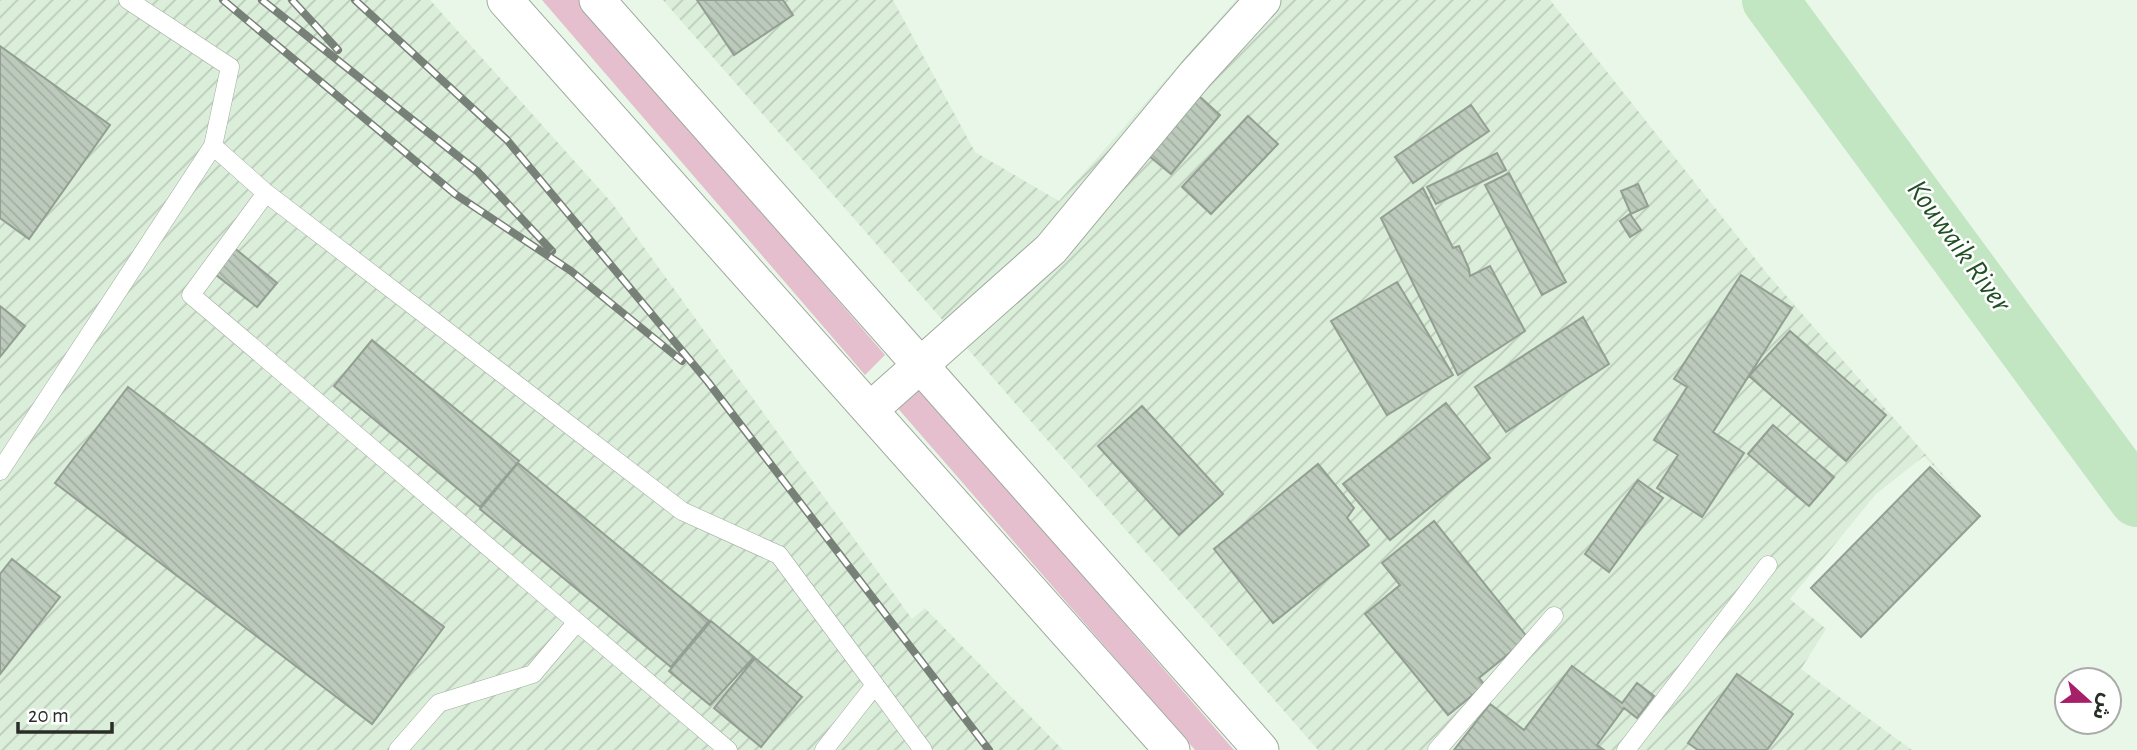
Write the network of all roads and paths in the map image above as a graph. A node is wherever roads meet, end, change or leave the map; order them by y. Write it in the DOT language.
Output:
graph roads {
  1 [pos="128,0"];
  2 [pos="505,0"];
  3 [pos="597,0"];
  4 [pos="1263,0"];
  5 [pos="214,146"];
  6 [pos="266,193"];
  7 [pos="920,365"];
  8 [pos="870,410"];
  9 [pos="0,471"];
  10 [pos="1769,565"];
  11 [pos="1554,615"];
  12 [pos="578,622"];
  13 [pos="875,685"];
  14 [pos="398,750"];
  15 [pos="728,750"];
  16 [pos="824,750"];
  17 [pos="923,750"];
  18 [pos="1172,750"];
  19 [pos="1261,750"];
  20 [pos="1437,750"];
  21 [pos="1626,750"];
  1 -- 5 [label="lane"];
  2 -- 8 [label="street"];
  3 -- 7 [label="street"];
  4 -- 7 [label="street"];
  5 -- 6 [label="lane"];
  5 -- 9 [label="lane"];
  6 -- 12 [label="lane"];
  6 -- 13 [label="lane"];
  7 -- 8 [label="street"];
  7 -- 19 [label="street"];
  8 -- 18 [label="street"];
  10 -- 21 [label="lane"];
  11 -- 20 [label="lane"];
  12 -- 14 [label="lane"];
  12 -- 15 [label="lane"];
  13 -- 16 [label="lane"];
  13 -- 17 [label="lane"];
}
